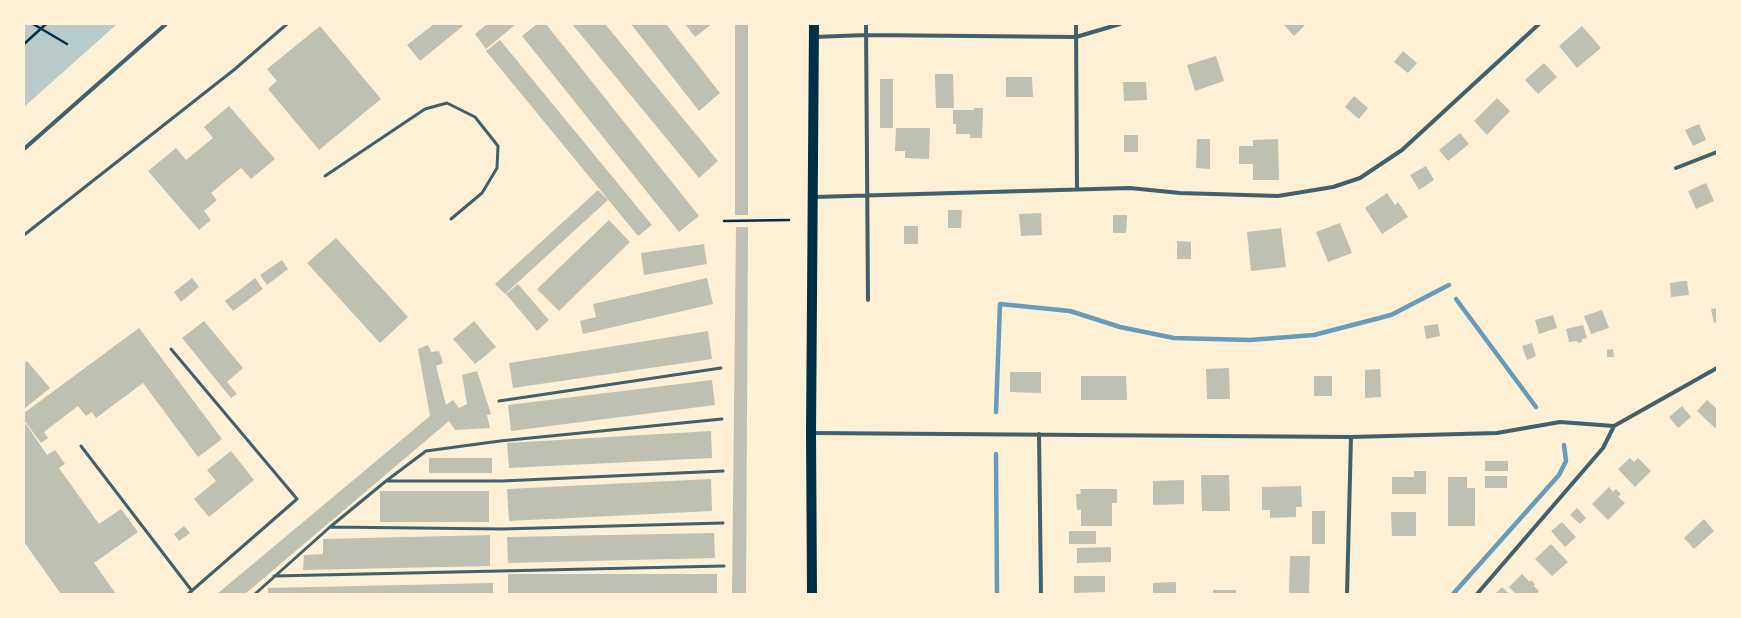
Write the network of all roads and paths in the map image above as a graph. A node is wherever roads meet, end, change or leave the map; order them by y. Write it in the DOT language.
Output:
graph roads {
  1 [pos="33,24"];
  2 [pos="46,24"];
  3 [pos="166,24"];
  4 [pos="287,24"];
  5 [pos="814,24"];
  6 [pos="866,24"];
  7 [pos="1076,24"];
  8 [pos="1120,24"];
  9 [pos="1539,24"];
  10 [pos="41,29"];
  11 [pos="866,35"];
  12 [pos="814,37"];
  13 [pos="1076,37"];
  14 [pos="24,44"];
  15 [pos="67,44"];
  16 [pos="24,149"];
  17 [pos="1717,152"];
  18 [pos="1676,168"];
  19 [pos="325,176"];
  20 [pos="1077,189"];
  21 [pos="868,195"];
  22 [pos="813,197"];
  23 [pos="451,219"];
  24 [pos="789,220"];
  25 [pos="724,221"];
  26 [pos="24,235"];
  27 [pos="868,300"];
  28 [pos="171,349"];
  29 [pos="722,368"];
  30 [pos="1717,368"];
  31 [pos="499,401"];
  32 [pos="722,419"];
  33 [pos="1614,426"];
  34 [pos="810,433"];
  35 [pos="1039,434"];
  36 [pos="1351,437"];
  37 [pos="81,446"];
  38 [pos="722,471"];
  39 [pos="386,481"];
  40 [pos="723,523"];
  41 [pos="330,527"];
  42 [pos="724,566"];
  43 [pos="274,576"];
  44 [pos="192,591"];
  45 [pos="188,594"];
  46 [pos="255,594"];
  47 [pos="812,594"];
  48 [pos="1042,594"];
  49 [pos="1347,594"];
  50 [pos="1477,594"];
  1 -- 10 [label="path"];
  2 -- 10 [label="path"];
  3 -- 16 [label="street"];
  4 -- 26 [label="lane"];
  5 -- 12 [label="main road"];
  6 -- 11 [label="street"];
  7 -- 13 [label="street"];
  8 -- 13 [label="street"];
  9 -- 20 [label="street"];
  10 -- 14 [label="path"];
  10 -- 15 [label="path"];
  11 -- 12 [label="street"];
  11 -- 13 [label="street"];
  11 -- 21 [label="street"];
  12 -- 22 [label="main road"];
  13 -- 20 [label="street"];
  17 -- 18 [label="street"];
  19 -- 23 [label="lane"];
  20 -- 21 [label="street"];
  21 -- 22 [label="street"];
  21 -- 27 [label="street"];
  22 -- 34 [label="main road"];
  24 -- 25 [label="path"];
  28 -- 44 [label="lane"];
  29 -- 31 [label="lane"];
  30 -- 33 [label="street"];
  32 -- 39 [label="lane"];
  33 -- 36 [label="street"];
  33 -- 50 [label="street"];
  34 -- 35 [label="street"];
  34 -- 47 [label="main road"];
  35 -- 36 [label="street"];
  35 -- 48 [label="street"];
  36 -- 49 [label="street"];
  37 -- 44 [label="lane"];
  38 -- 39 [label="lane"];
  39 -- 41 [label="lane"];
  40 -- 41 [label="lane"];
  41 -- 43 [label="lane"];
  42 -- 43 [label="lane"];
  43 -- 46 [label="lane"];
  44 -- 45 [label="lane"];
}
